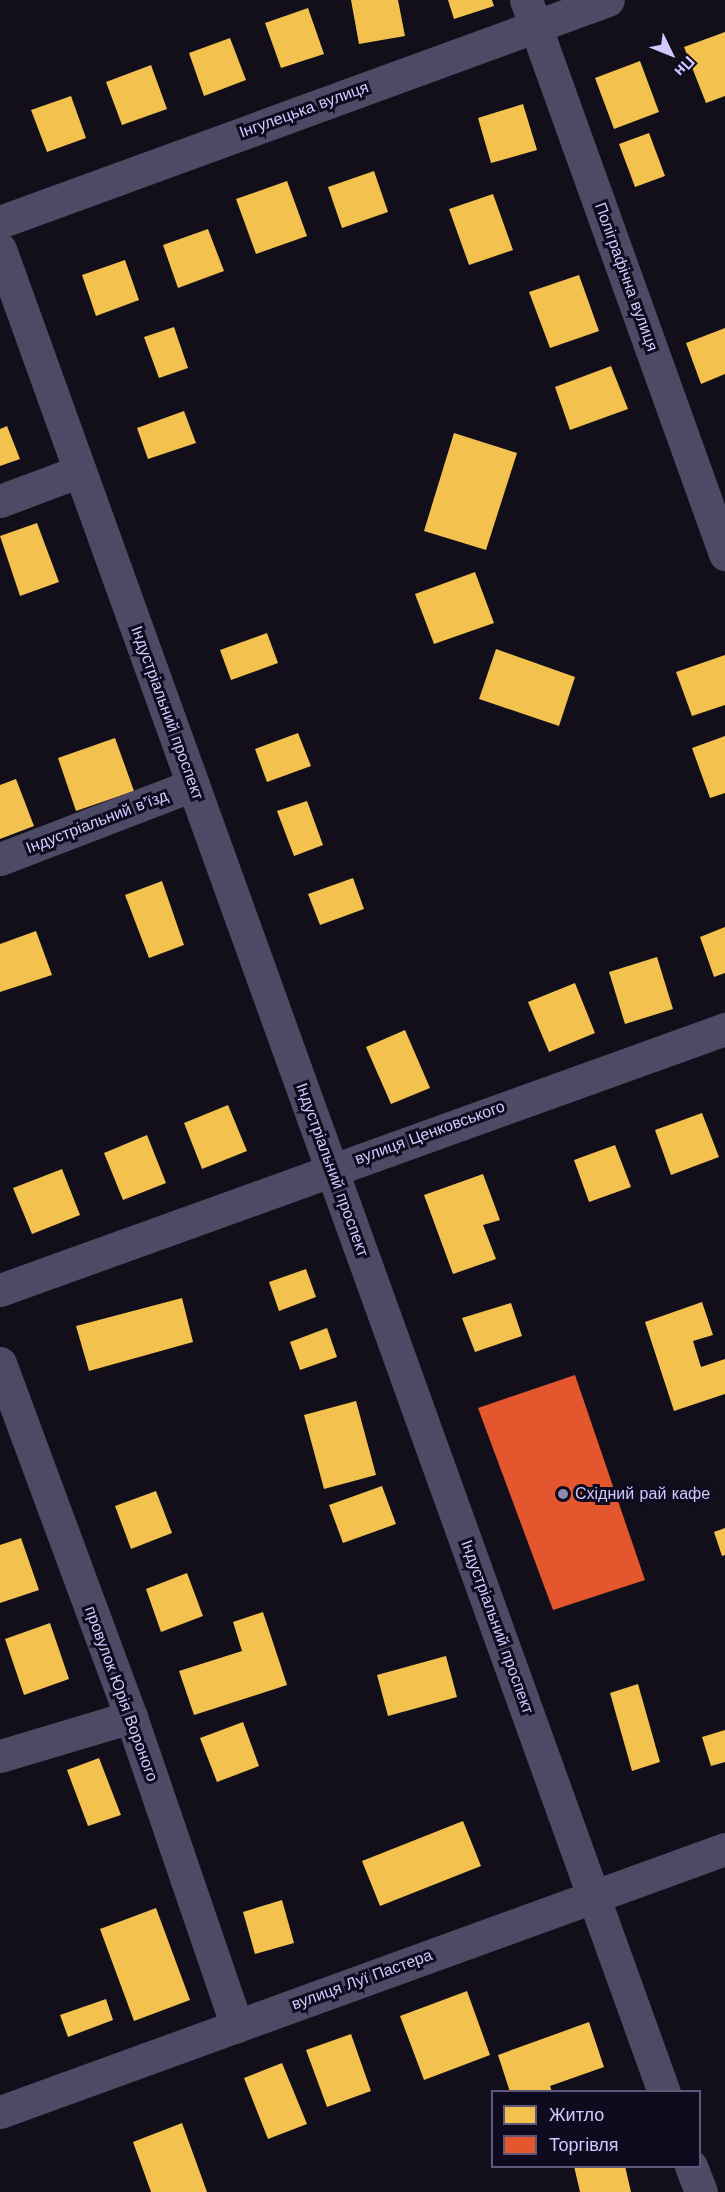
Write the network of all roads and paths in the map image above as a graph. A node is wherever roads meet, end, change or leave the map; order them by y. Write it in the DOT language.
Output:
graph roads {
  1 [pos="608,0"];
  2 [pos="530,13"];
  3 [pos="0,222"];
  4 [pos="0,249"];
  5 [pos="80,471"];
  6 [pos="0,501"];
  7 [pos="725,554"];
  8 [pos="193,785"];
  9 [pos="0,859"];
  10 [pos="725,1029"];
  11 [pos="332,1168"];
  12 [pos="0,1290"];
  13 [pos="0,1363"];
  14 [pos="131,1717"];
  15 [pos="0,1756"];
  16 [pos="725,1849"];
  17 [pos="594,1896"];
  18 [pos="237,2026"];
  19 [pos="664,2090"];
  20 [pos="0,2112"];
  21 [pos="693,2168"];
  22 [pos="701,2192"];
  1 -- 2 [label="street, Інгулецька вулиця"];
  2 -- 3 [label="street, Інгулецька вулиця"];
  2 -- 7 [label="street, Поліграфічна вулиця"];
  4 -- 5 [label="street, Індустріальний проспект"];
  5 -- 6 [label="street"];
  5 -- 8 [label="street, Індустріальний проспект"];
  8 -- 9 [label="street, Індустріальний в’їзд"];
  8 -- 11 [label="street, Індустріальний проспект"];
  10 -- 11 [label="street, вулиця Ценковського"];
  11 -- 12 [label="street, вулиця Ценковського"];
  11 -- 17 [label="street, Індустріальний проспект"];
  13 -- 14 [label="street, провулок Юрія Вороного"];
  14 -- 15 [label="street"];
  14 -- 18 [label="street, провулок Юрія Вороного"];
  16 -- 17 [label="street, вулиця Луї Пастера"];
  17 -- 18 [label="street, вулиця Луї Пастера"];
  17 -- 19 [label="street, Індустріальний проспект"];
  18 -- 20 [label="street, вулиця Луї Пастера"];
  21 -- 22 [label="street"];
}
